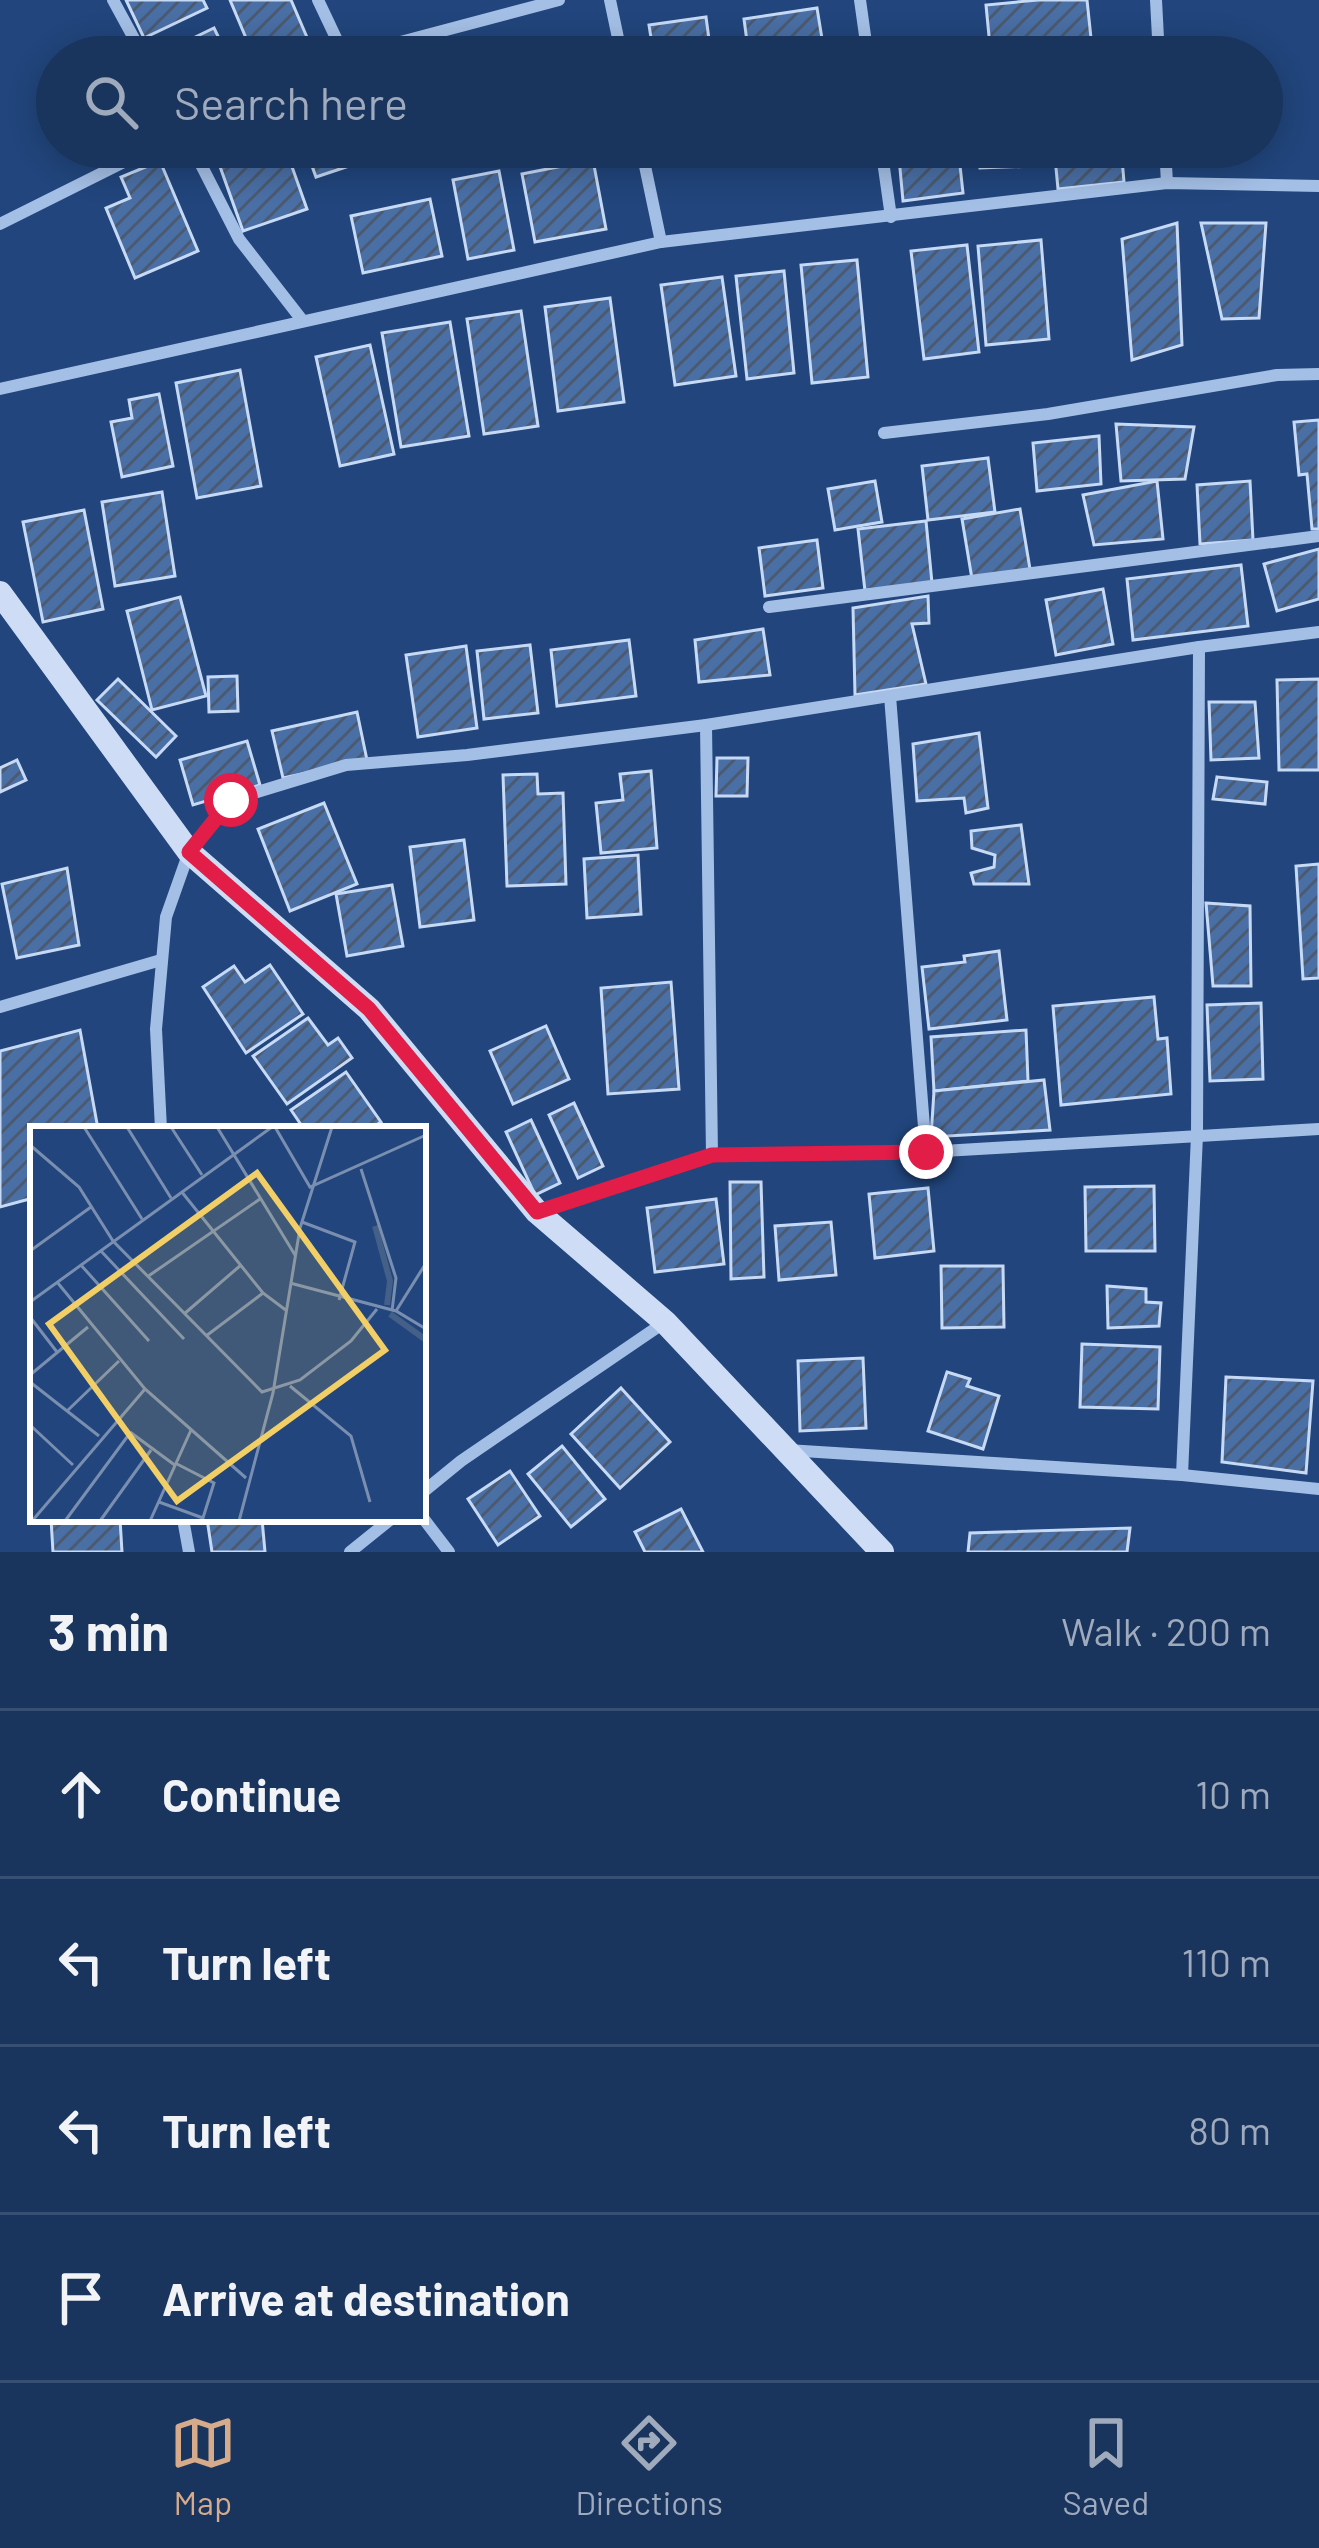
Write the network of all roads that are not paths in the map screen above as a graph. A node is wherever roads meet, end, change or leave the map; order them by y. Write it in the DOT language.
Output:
graph roads {
  1 [pos="113,0"];
  2 [pos="318,0"];
  3 [pos="496,0"];
  4 [pos="559,0"];
  5 [pos="610,0"];
  6 [pos="860,0"];
  7 [pos="1156,0"];
  8 [pos="502,15"];
  9 [pos="133,36"];
  10 [pos="334,36"];
  11 [pos="423,36"];
  12 [pos="618,36"];
  13 [pos="865,36"];
  14 [pos="1159,36"];
  15 [pos="112,168"];
  16 [pos="203,168"];
  17 [pos="645,168"];
  18 [pos="884,168"];
  19 [pos="1166,168"];
  20 [pos="1167,183"];
  21 [pos="1319,186"];
  22 [pos="892,217"];
  23 [pos="0,224"];
  24 [pos="661,242"];
  25 [pos="302,320"];
  26 [pos="1319,374"];
  27 [pos="0,389"];
  28 [pos="884,433"];
  29 [pos="1319,536"];
  30 [pos="0,593"];
  31 [pos="769,607"];
  32 [pos="1319,632"];
  33 [pos="1198,647"];
  34 [pos="890,696"];
  35 [pos="706,725"];
  36 [pos="189,852"];
  37 [pos="160,961"];
  38 [pos="0,1007"];
  39 [pos="161,1126"];
  40 [pos="1319,1129"];
  41 [pos="1197,1135"];
  42 [pos="926,1152"];
  43 [pos="712,1155"];
  44 [pos="537,1212"];
  45 [pos="664,1322"];
  46 [pos="785,1450"];
  47 [pos="1182,1475"];
  48 [pos="1319,1489"];
  49 [pos="426,1490"];
  50 [pos="184,1522"];
  51 [pos="387,1522"];
  52 [pos="426,1522"];
  53 [pos="189,1552"];
  54 [pos="350,1552"];
  55 [pos="449,1552"];
  56 [pos="882,1552"];
  1 -- 9 [label="street"];
  2 -- 10 [label="street"];
  3 -- 8 [label="street"];
  4 -- 8 [label="street"];
  5 -- 12 [label="street"];
  6 -- 13 [label="street"];
  7 -- 14 [label="street"];
  8 -- 11 [label="street"];
  15 -- 23 [label="street"];
  16 -- 25 [label="street"];
  17 -- 24 [label="street"];
  18 -- 22 [label="street"];
  19 -- 20 [label="street"];
  20 -- 21 [label="street"];
  20 -- 22 [label="street"];
  22 -- 24 [label="street"];
  24 -- 25 [label="street"];
  25 -- 27 [label="street"];
  26 -- 28 [label="street"];
  29 -- 31 [label="street"];
  30 -- 36 [label="street"];
  32 -- 33 [label="street"];
  33 -- 34 [label="street"];
  33 -- 41 [label="street"];
  34 -- 35 [label="street"];
  34 -- 42 [label="street"];
  35 -- 36 [label="street"];
  35 -- 43 [label="street"];
  36 -- 37 [label="street"];
  36 -- 44 [label="street"];
  37 -- 38 [label="street"];
  37 -- 39 [label="street"];
  40 -- 41 [label="street"];
  41 -- 42 [label="street"];
  41 -- 47 [label="street"];
  42 -- 43 [label="street"];
  43 -- 44 [label="street"];
  44 -- 45 [label="street"];
  45 -- 46 [label="street"];
  45 -- 49 [label="street"];
  46 -- 47 [label="street"];
  46 -- 56 [label="street"];
  47 -- 48 [label="street"];
  50 -- 53 [label="street"];
  51 -- 54 [label="street"];
  52 -- 55 [label="street"];
}
